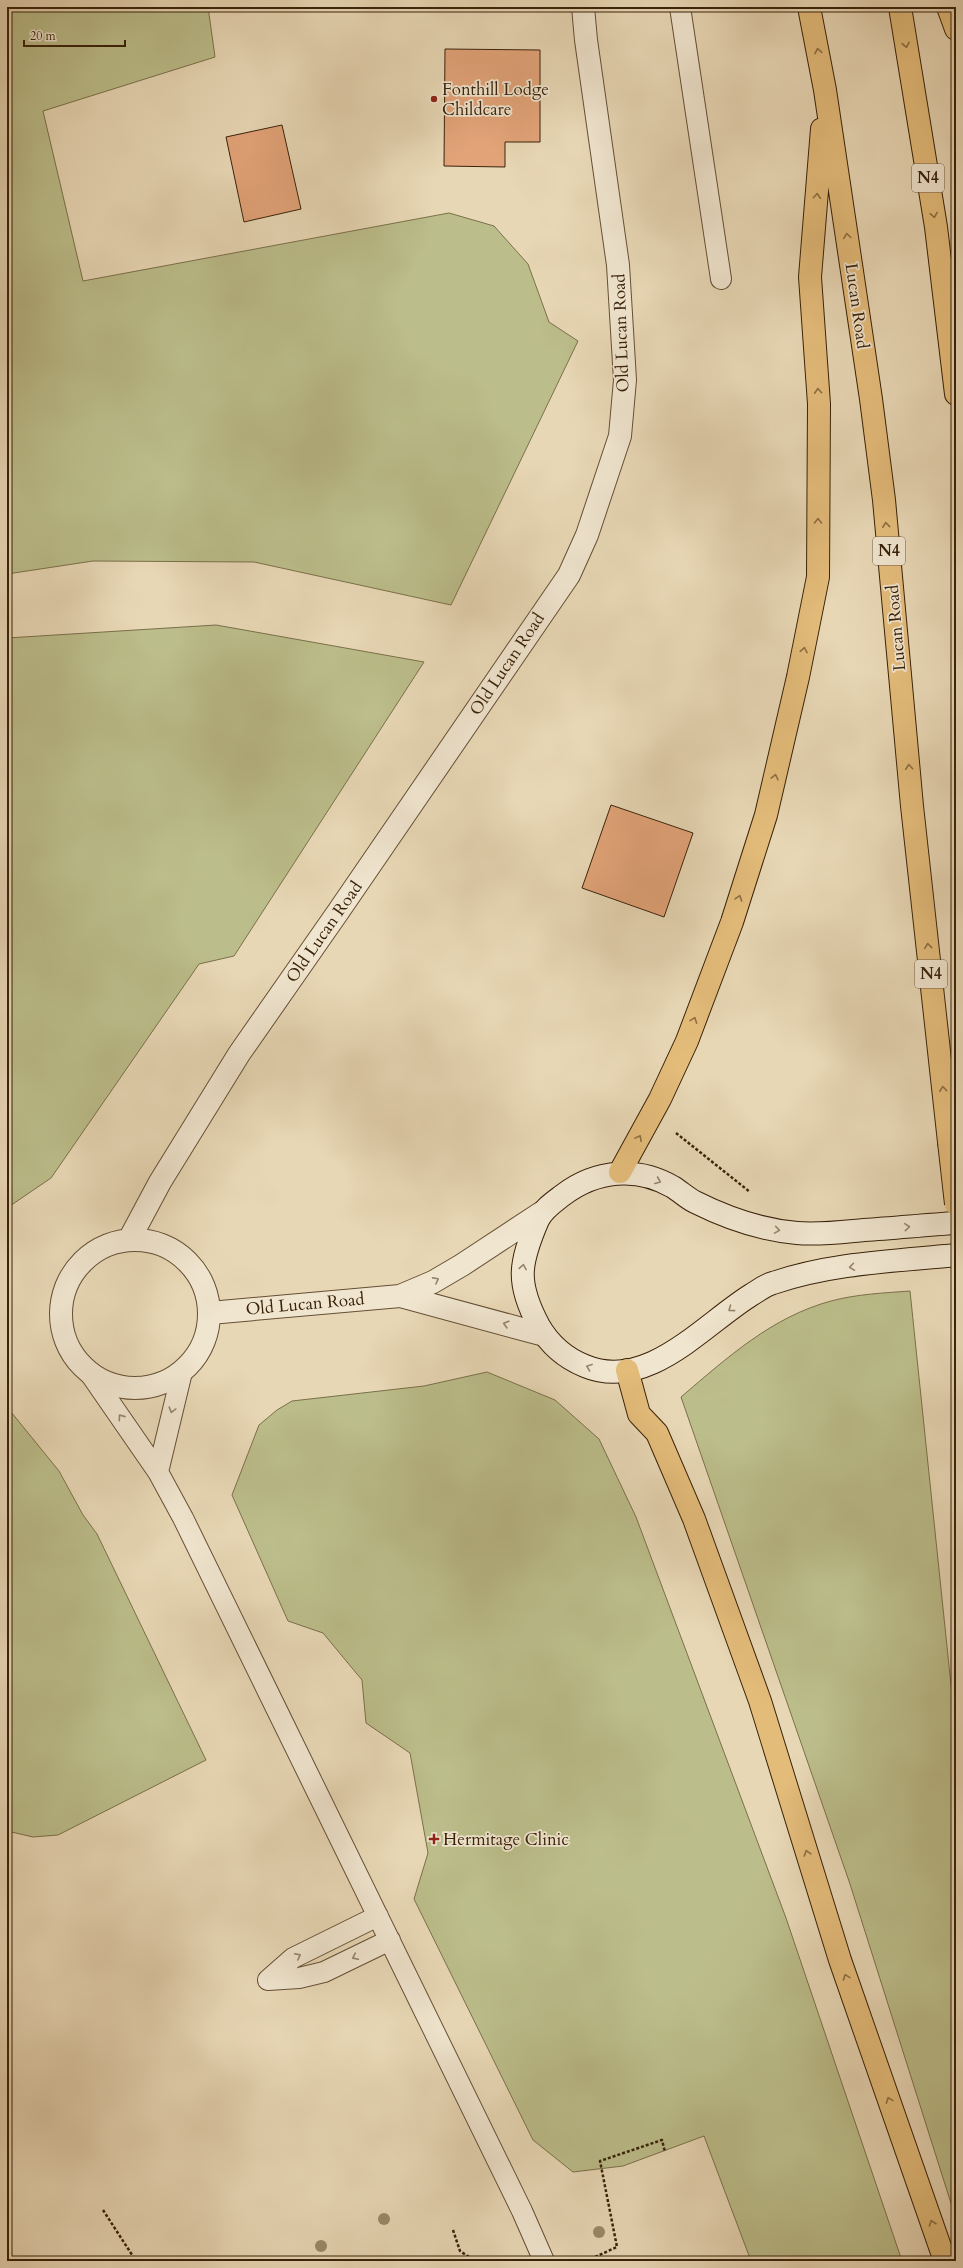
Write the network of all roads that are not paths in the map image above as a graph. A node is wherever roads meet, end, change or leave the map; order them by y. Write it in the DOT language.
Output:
graph roads {
  1 [pos="583,7"];
  2 [pos="680,7"];
  3 [pos="809,7"];
  4 [pos="900,7"];
  5 [pos="948,7"];
  6 [pos="956,29"];
  7 [pos="825,90"];
  8 [pos="721,279"];
  9 [pos="956,394"];
  10 [pos="620,1172"];
  11 [pos="956,1204"];
  12 [pos="541,1213"];
  13 [pos="956,1223"];
  14 [pos="129,1240"];
  15 [pos="956,1255"];
  16 [pos="400,1296"];
  17 [pos="210,1313"];
  18 [pos="544,1334"];
  19 [pos="628,1370"];
  20 [pos="182,1372"];
  21 [pos="91,1375"];
  22 [pos="158,1472"];
  23 [pos="378,1916"];
  24 [pos="390,1940"];
  25 [pos="544,2261"];
  26 [pos="946,2261"];
  1 -- 14 [label="street, Old Lucan Road"];
  2 -- 8 [label="lane"];
  7 -- 3 [label="highway, Lucan Road / N4, one-way"];
  4 -- 9 [label="highway, N4, one-way"];
  5 -- 6 [label="highway"];
  10 -- 7 [label="highway, one-way"];
  11 -- 7 [label="highway, Lucan Road / N4, one-way, bridge"];
  10 -- 12 [label="street, Old Lucan Road"];
  10 -- 13 [label="street, Old Lucan Road, one-way"];
  16 -- 12 [label="street, Old Lucan Road, one-way"];
  18 -- 12 [label="street, one-way"];
  14 -- 17 [label="street"];
  14 -- 21 [label="street"];
  15 -- 19 [label="street, one-way"];
  16 -- 17 [label="street, Old Lucan Road"];
  18 -- 16 [label="street, Old Lucan Road, one-way"];
  17 -- 20 [label="street"];
  19 -- 18 [label="street, one-way"];
  26 -- 19 [label="highway, one-way"];
  20 -- 21 [label="street"];
  20 -- 22 [label="lane, one-way"];
  22 -- 21 [label="lane, one-way"];
  22 -- 23 [label="lane"];
  23 -- 24 [label="lane"];
  24 -- 23 [label="lane, one-way"];
  24 -- 25 [label="lane"];
}
